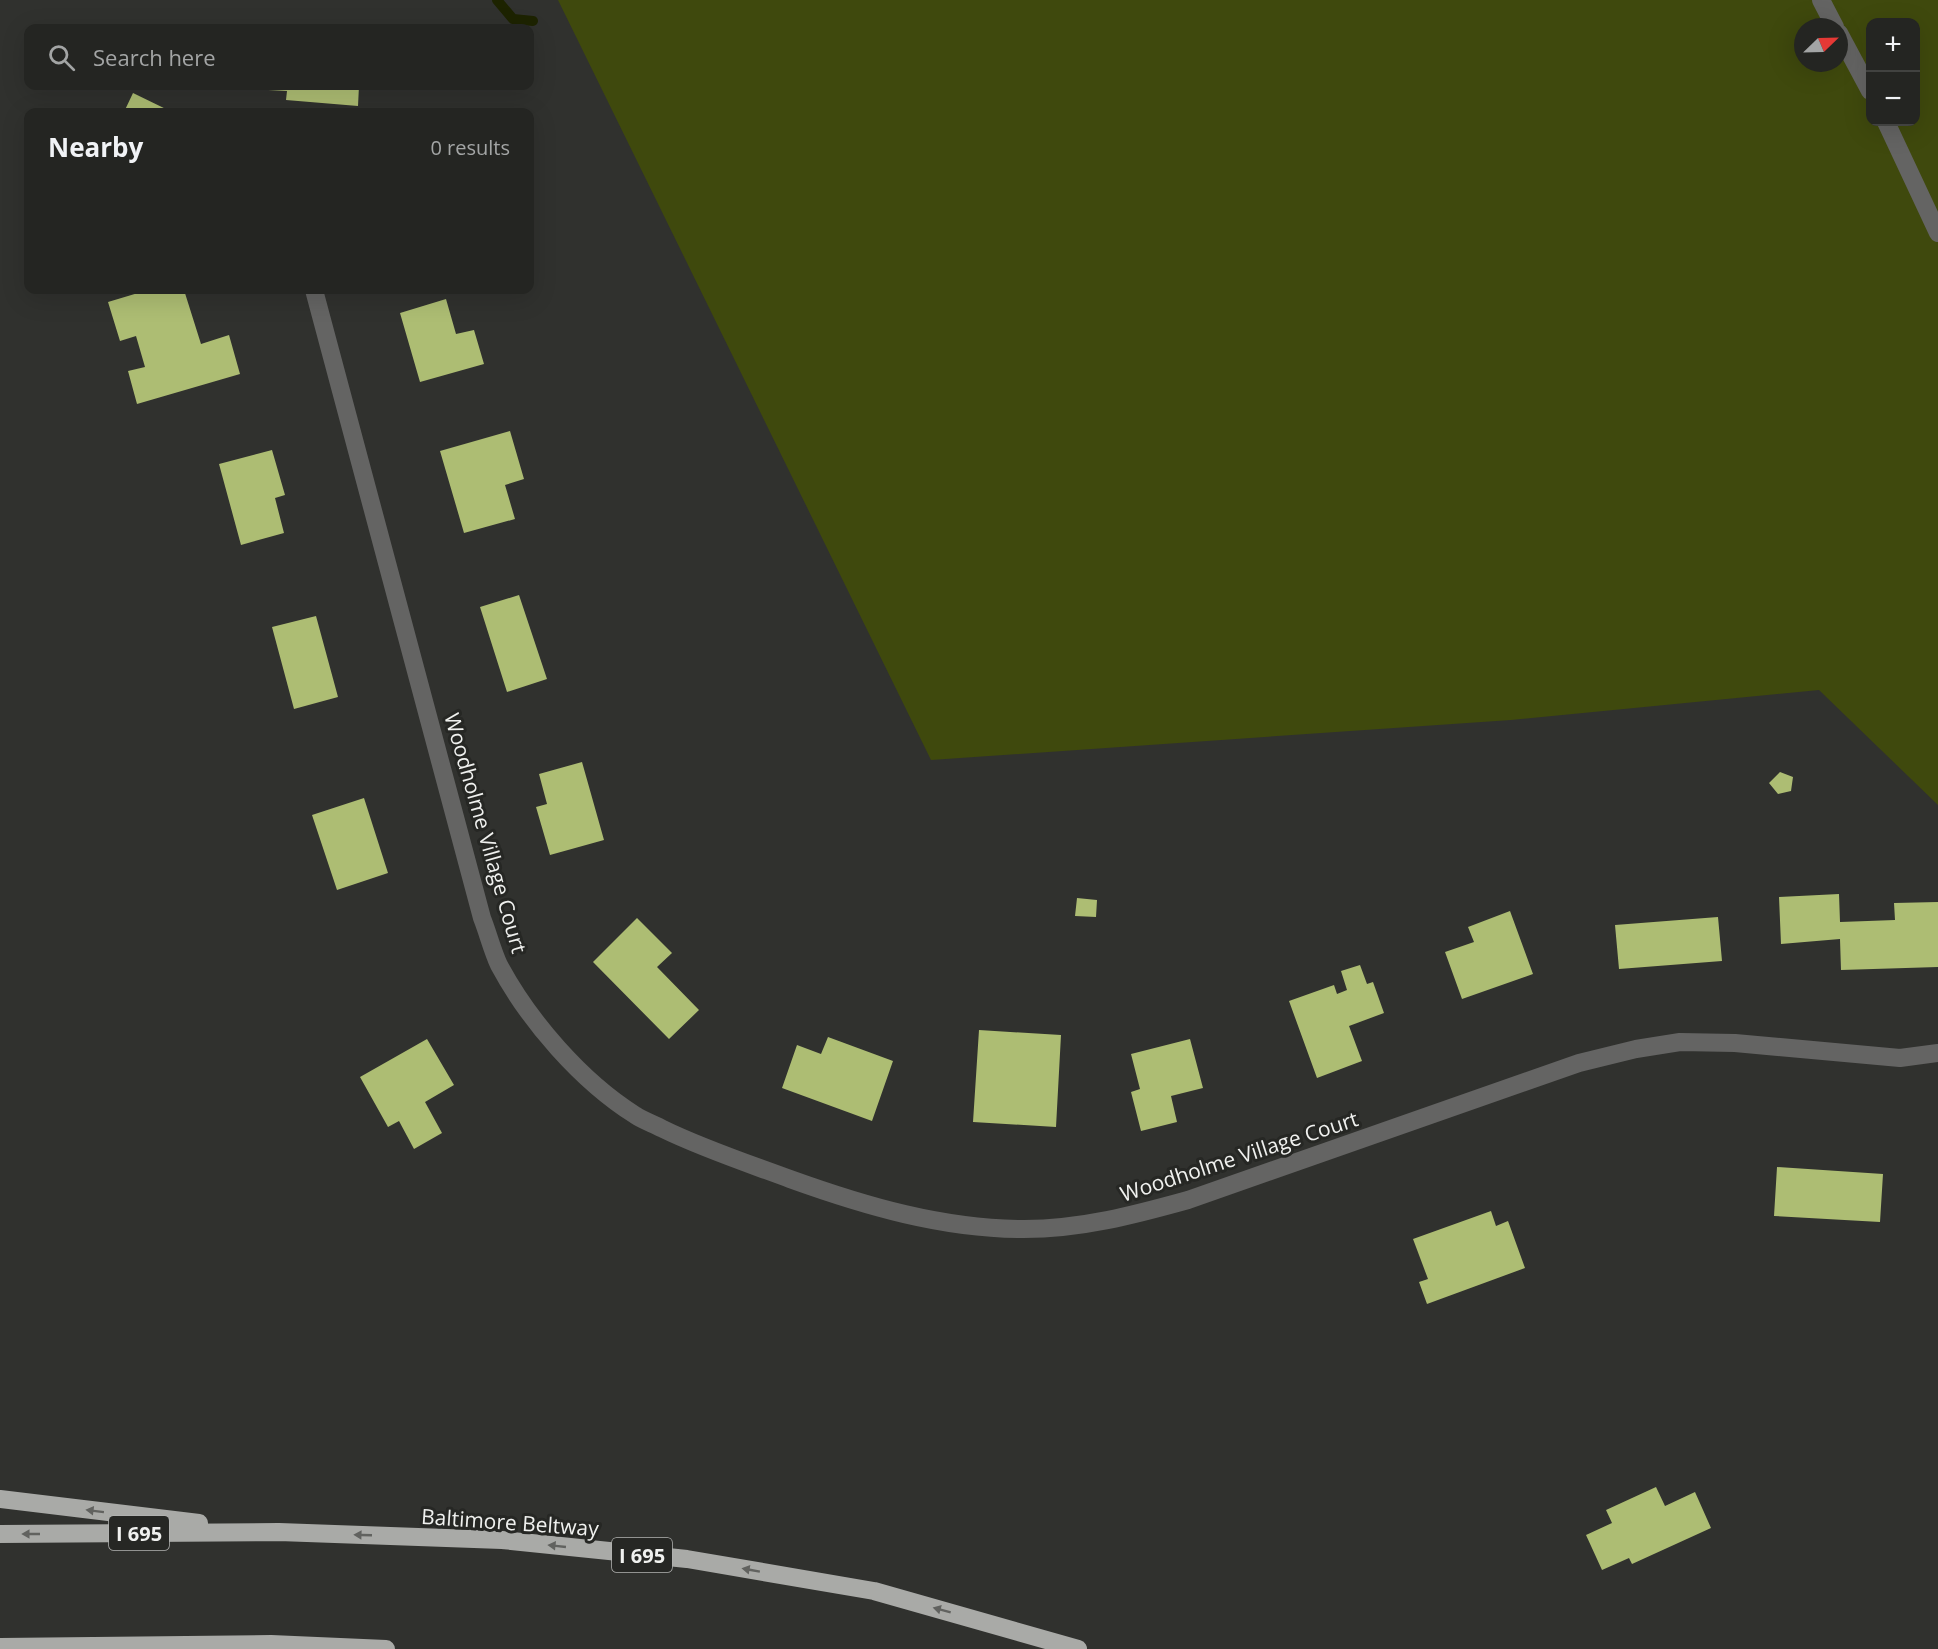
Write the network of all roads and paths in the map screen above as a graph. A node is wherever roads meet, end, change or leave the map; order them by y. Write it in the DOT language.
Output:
graph roads {
  1 [pos="1821,0"];
  2 [pos="1831,18"];
  3 [pos="1848,50"];
  4 [pos="1866,84"];
  5 [pos="1888,126"];
  6 [pos="1938,233"];
  7 [pos="315,294"];
  8 [pos="1938,1053"];
  9 [pos="0,1499"];
  10 [pos="279,1532"];
  11 [pos="0,1534"];
  12 [pos="0,1647"];
  13 [pos="386,1649"];
  14 [pos="1078,1649"];
  1 -- 2 [label="street"];
  3 -- 4 [label="street"];
  5 -- 6 [label="street"];
  7 -- 8 [label="street, Woodholme Village Court"];
  10 -- 9 [label="highway, one-way"];
  10 -- 11 [label="highway, Baltimore Beltway / I 695, one-way"];
  14 -- 10 [label="highway, Baltimore Beltway / I 695, one-way"];
  12 -- 13 [label="highway"];
}
